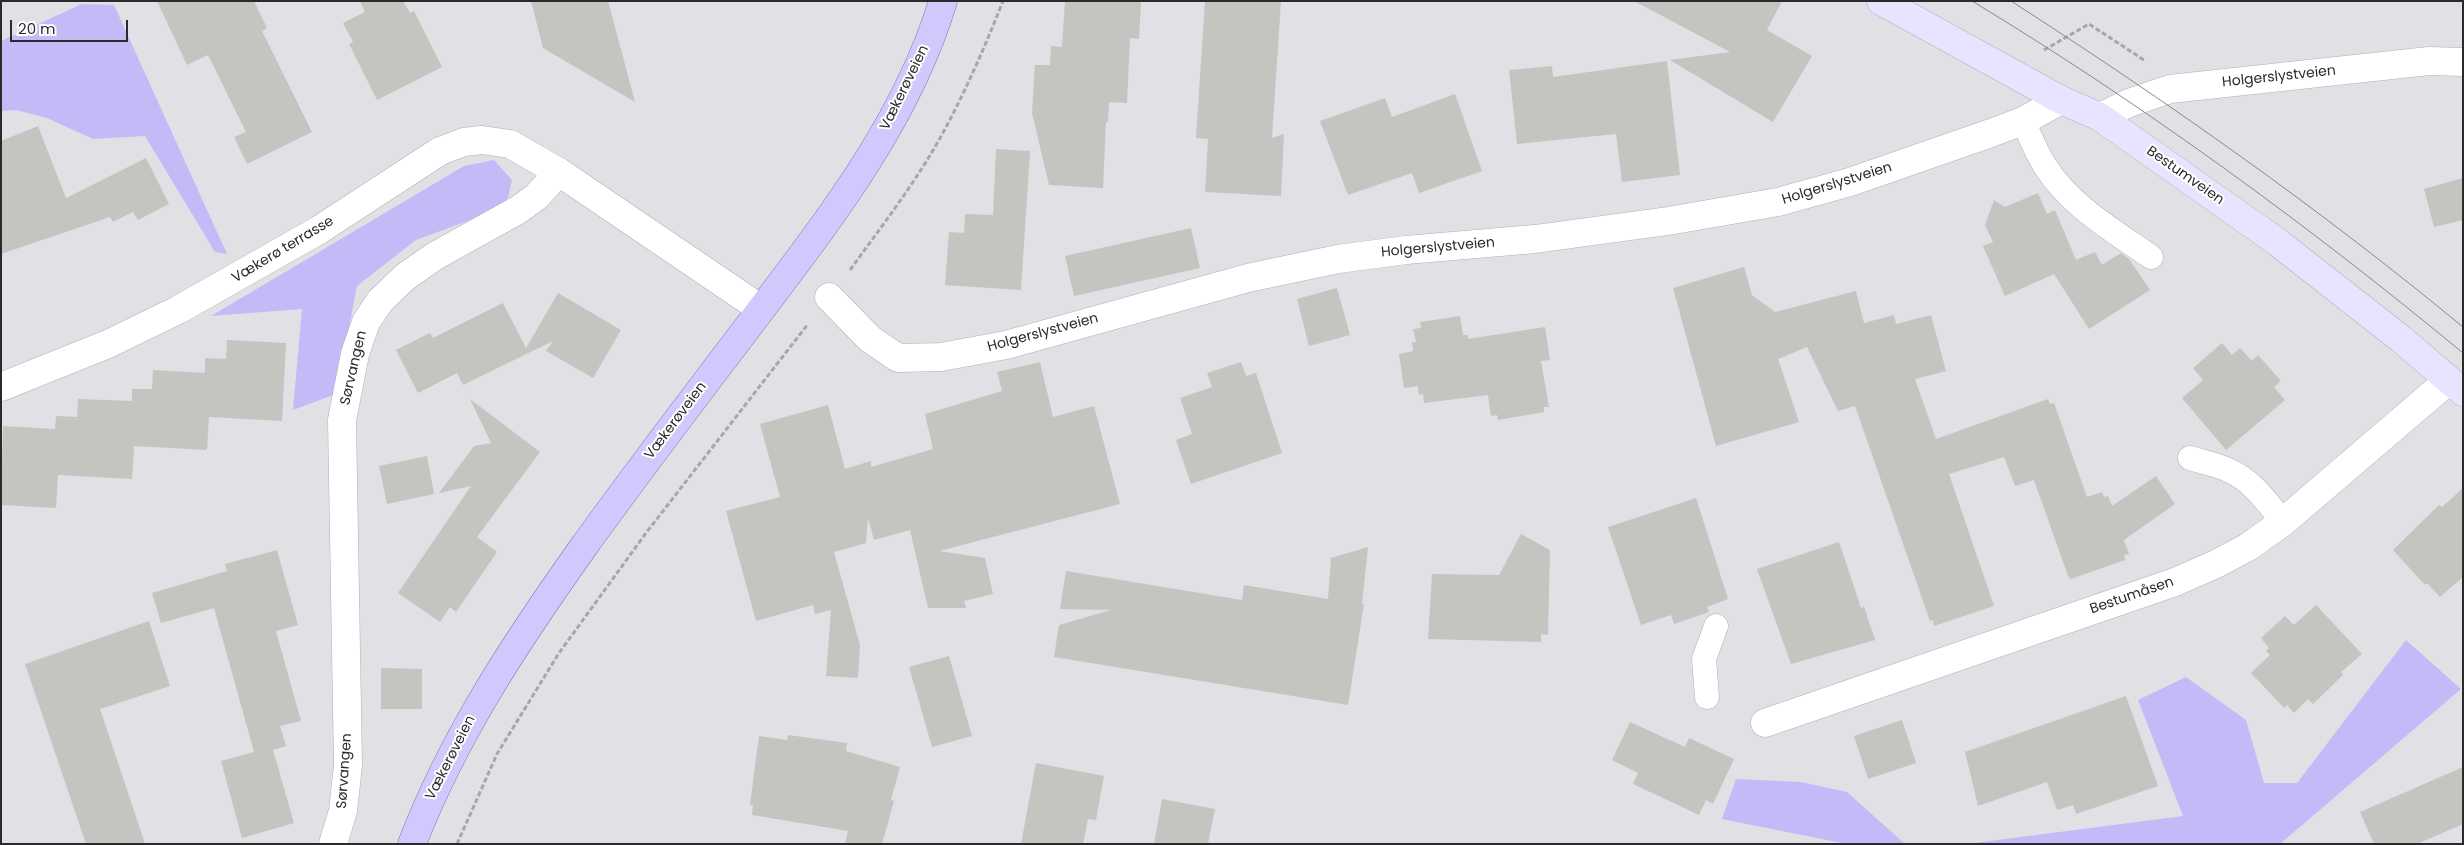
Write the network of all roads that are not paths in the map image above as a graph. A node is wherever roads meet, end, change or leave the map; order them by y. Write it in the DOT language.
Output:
graph roads {
  1 [pos="942,1"];
  2 [pos="1881,1"];
  3 [pos="2463,62"];
  4 [pos="2061,100"];
  5 [pos="2100,117"];
  6 [pos="2023,121"];
  7 [pos="559,172"];
  8 [pos="2151,257"];
  9 [pos="829,297"];
  10 [pos="761,309"];
  11 [pos="2456,386"];
  12 [pos="1,387"];
  13 [pos="2190,458"];
  14 [pos="2282,522"];
  15 [pos="1716,626"];
  16 [pos="1707,697"];
  17 [pos="1765,723"];
  18 [pos="333,844"];
  19 [pos="412,844"];
  1 -- 10 [label="main road, Vækerøveien"];
  2 -- 4 [label="street, Bestumveien"];
  3 -- 5 [label="street, Holgerslystveien"];
  4 -- 5 [label="street, Bestumveien"];
  4 -- 6 [label="street, Holgerslystveien"];
  5 -- 11 [label="street, Bestumveien"];
  6 -- 8 [label="lane"];
  6 -- 9 [label="street, Holgerslystveien"];
  7 -- 10 [label="street"];
  7 -- 12 [label="street, Vækerø terrasse"];
  7 -- 18 [label="street, Sørvangen"];
  10 -- 19 [label="main road, Vækerøveien"];
  11 -- 14 [label="street, Bestumåsen"];
  13 -- 14 [label="lane"];
  14 -- 17 [label="street, Bestumåsen"];
  15 -- 16 [label="lane"];
}
